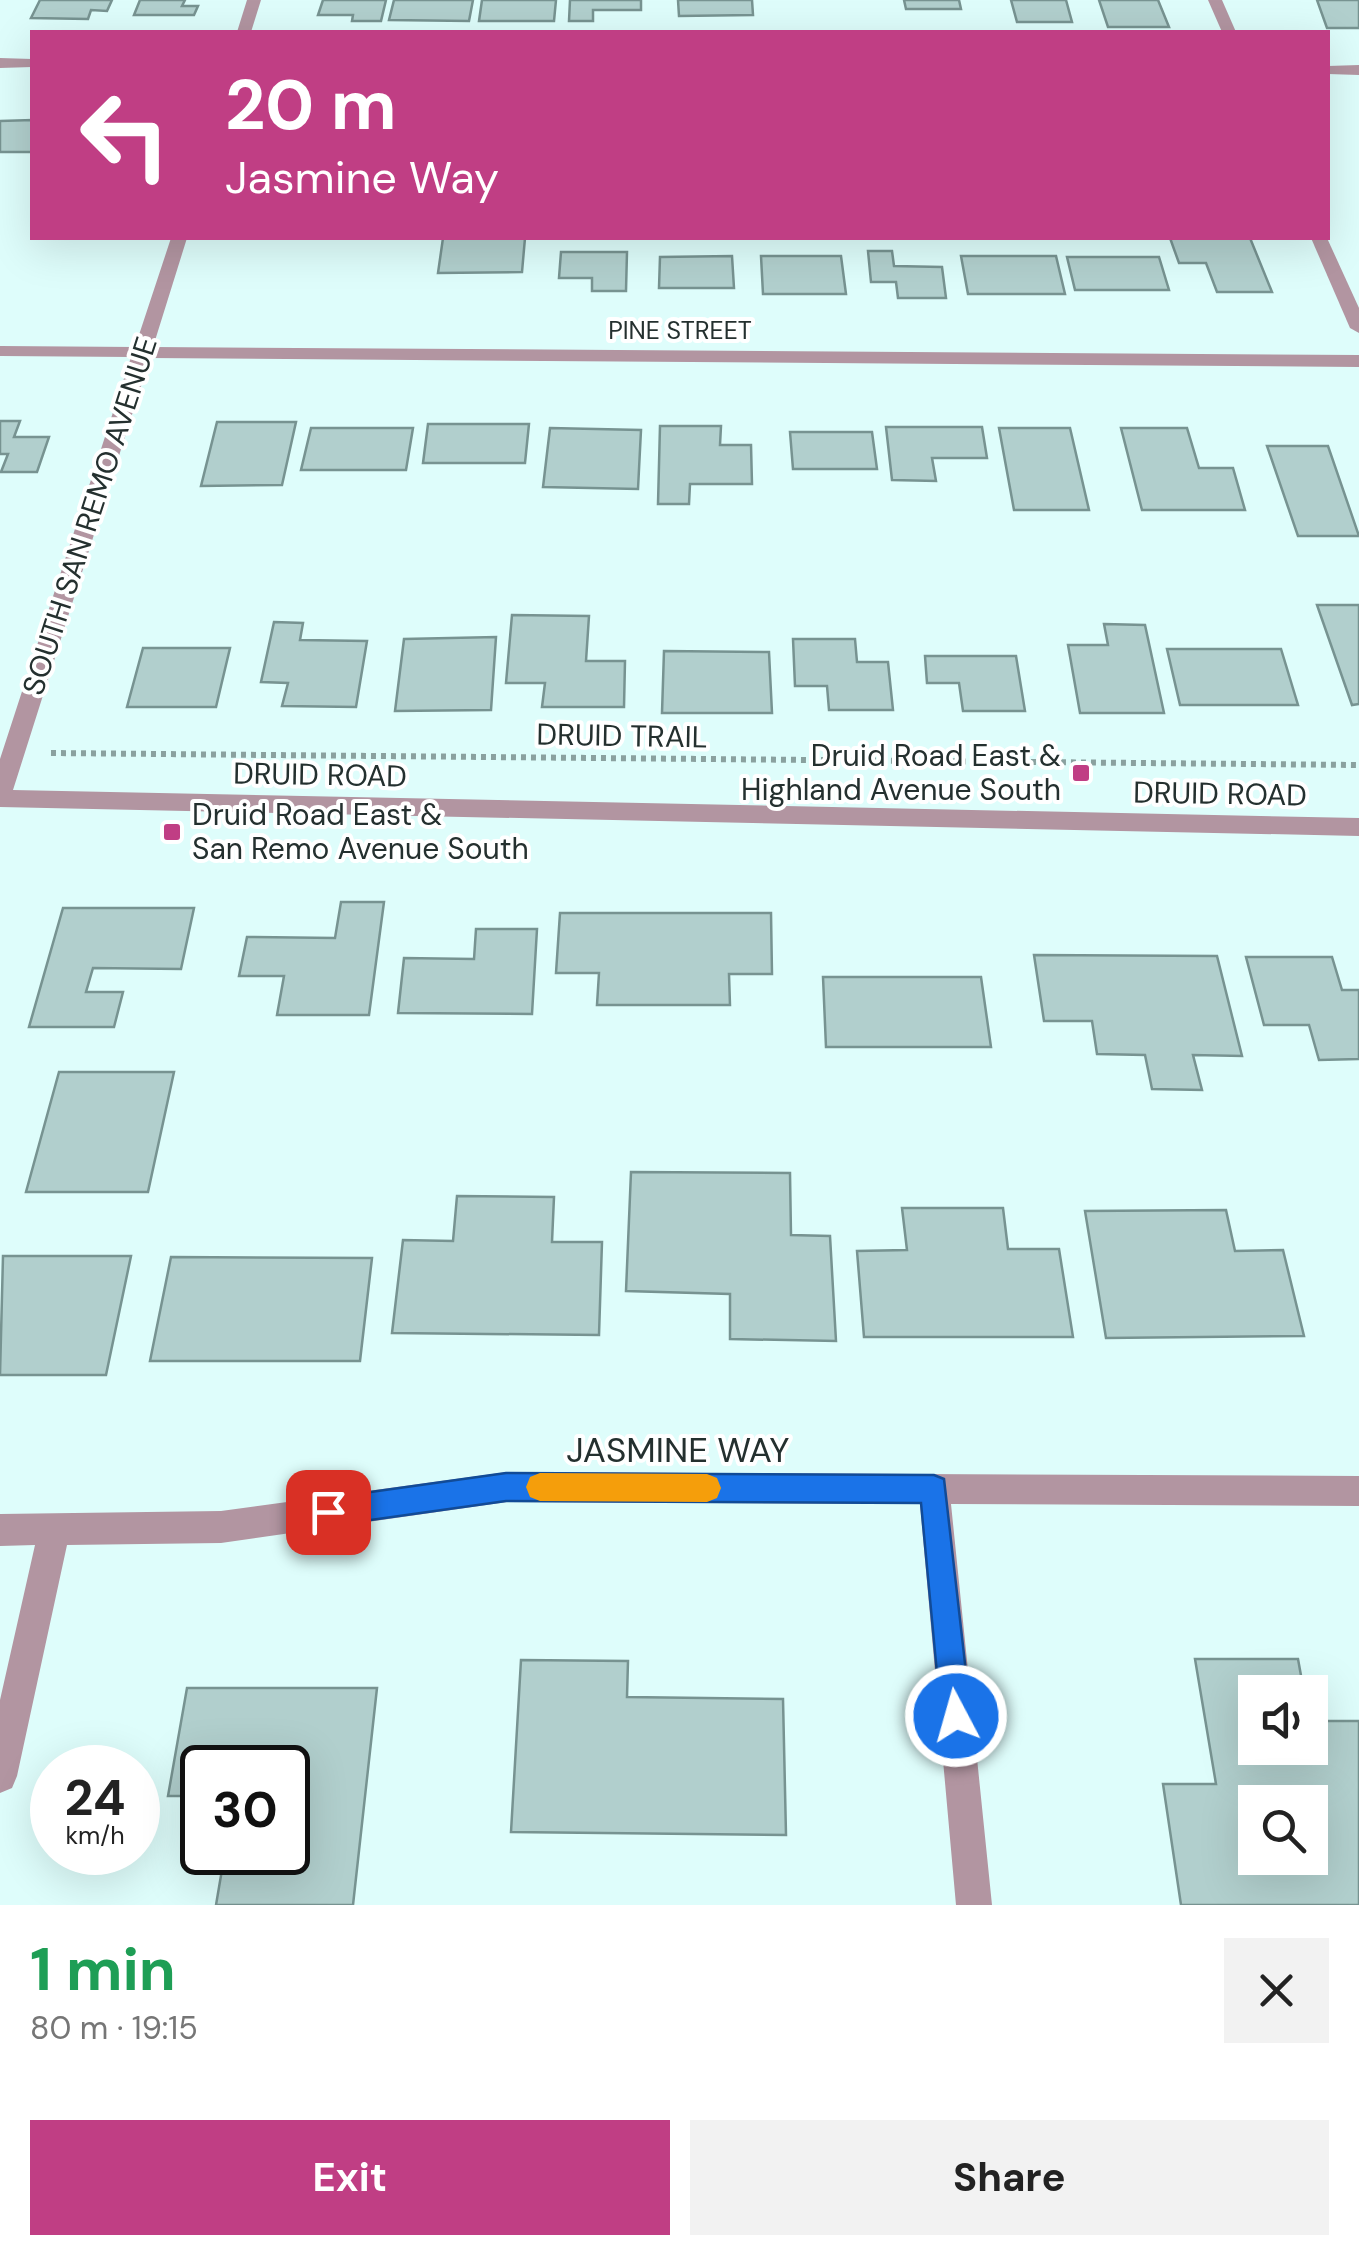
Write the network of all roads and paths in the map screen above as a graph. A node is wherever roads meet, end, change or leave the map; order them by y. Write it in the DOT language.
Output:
graph roads {
  1 [pos="254,0"];
  2 [pos="1215,0"];
  3 [pos="245,30"];
  4 [pos="1228,30"];
  5 [pos="0,63"];
  6 [pos="30,63"];
  7 [pos="1330,70"];
  8 [pos="1359,70"];
  9 [pos="178,240"];
  10 [pos="1320,240"];
  11 [pos="1359,328"];
  12 [pos="0,351"];
  13 [pos="143,352"];
  14 [pos="1359,360"];
  15 [pos="65,754"];
  16 [pos="1359,765"];
  17 [pos="0,796"];
  18 [pos="1359,827"];
  19 [pos="934,1489"];
  20 [pos="1359,1492"];
  21 [pos="0,1530"];
  22 [pos="54,1531"];
  23 [pos="0,1776"];
  24 [pos="974,1905"];
  1 -- 3 [label="street"];
  2 -- 4 [label="street"];
  5 -- 6 [label="street"];
  7 -- 8 [label="street"];
  9 -- 13 [label="street, SOUTH SAN REMO AVENUE"];
  10 -- 11 [label="street"];
  12 -- 13 [label="street, PINE STREET"];
  13 -- 14 [label="street, PINE STREET"];
  13 -- 17 [label="street, SOUTH SAN REMO AVENUE"];
  15 -- 16 [label="path, DRUID TRAIL"];
  17 -- 18 [label="street, DRUID ROAD"];
  19 -- 20 [label="street, JASMINE WAY"];
  19 -- 22 [label="street, JASMINE WAY"];
  19 -- 24 [label="street"];
  21 -- 22 [label="street, JASMINE WAY"];
  22 -- 23 [label="street"];
}
